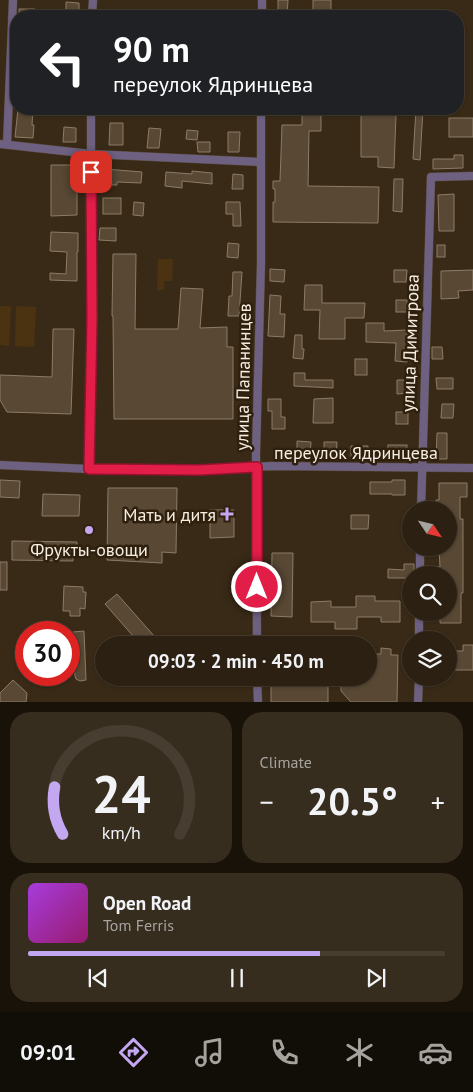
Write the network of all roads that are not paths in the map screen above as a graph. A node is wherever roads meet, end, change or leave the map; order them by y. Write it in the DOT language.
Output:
graph roads {
  1 [pos="10,48"];
  2 [pos="91,115"];
  3 [pos="261,115"];
  4 [pos="4,144"];
  5 [pos="91,154"];
  6 [pos="260,162"];
  7 [pos="473,176"];
  8 [pos="0,465"];
  9 [pos="257,467"];
  10 [pos="421,467"];
  11 [pos="473,468"];
  12 [pos="89,469"];
  13 [pos="421,501"];
  14 [pos="257,636"];
  15 [pos="257,686"];
  16 [pos="418,686"];
  17 [pos="258,702"];
  18 [pos="418,702"];
  1 -- 4 [label="street"];
  2 -- 5 [label="street"];
  3 -- 6 [label="street, улица Папанинцев"];
  4 -- 5 [label="street"];
  5 -- 6 [label="street"];
  5 -- 12 [label="street"];
  6 -- 9 [label="street, улица Папанинцев"];
  7 -- 10 [label="street, улица Димитрова"];
  8 -- 12 [label="street, переулок Ядринцева"];
  9 -- 10 [label="street, переулок Ядринцева"];
  9 -- 12 [label="street, переулок Ядринцева"];
  9 -- 14 [label="street, улица Папанинцев"];
  10 -- 11 [label="street, переулок Ядринцева"];
  10 -- 13 [label="street, улица Димитрова"];
  15 -- 17 [label="street"];
  16 -- 18 [label="street"];
}
